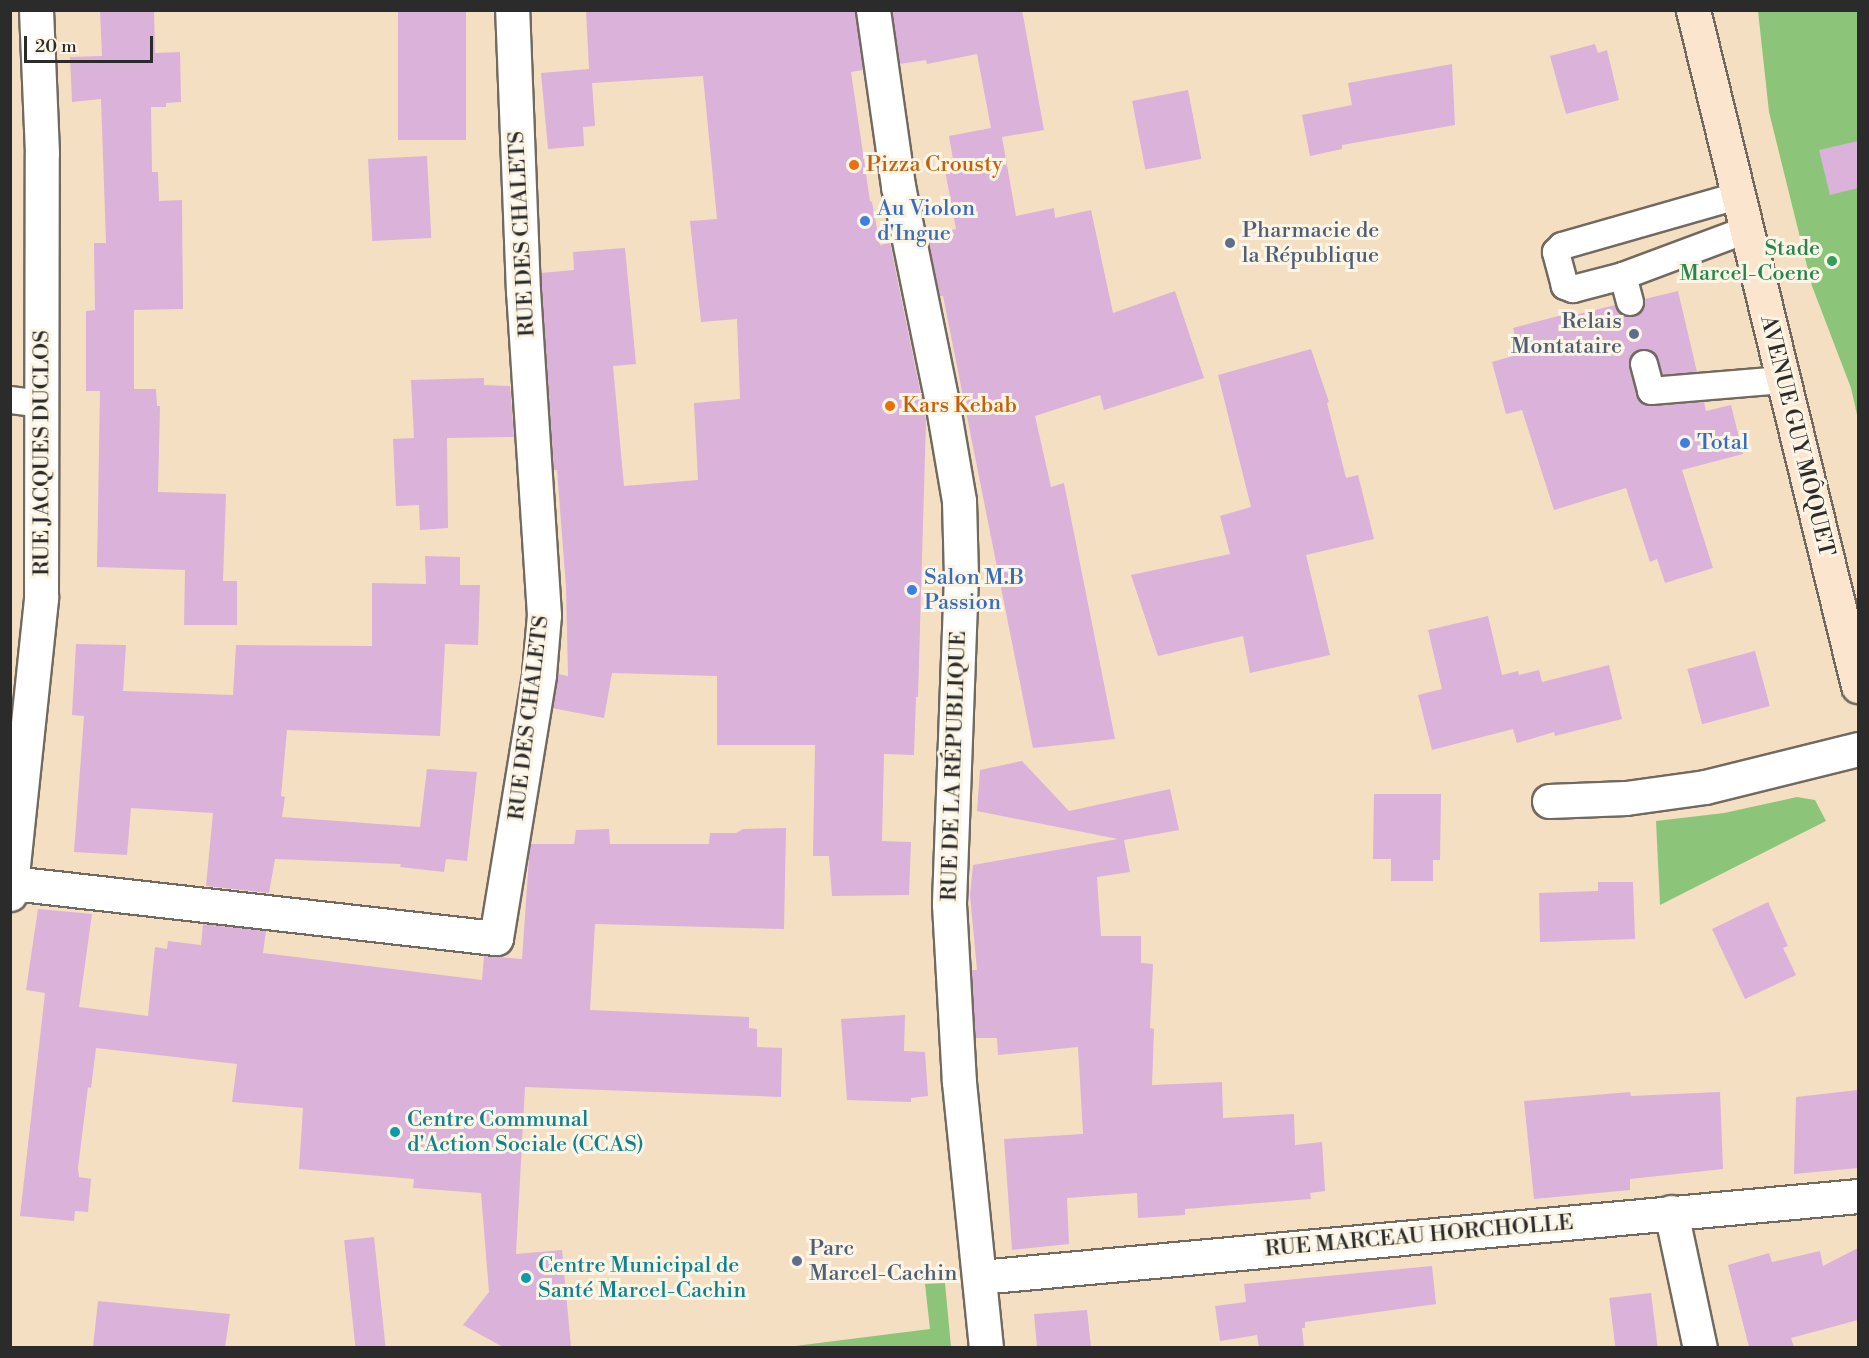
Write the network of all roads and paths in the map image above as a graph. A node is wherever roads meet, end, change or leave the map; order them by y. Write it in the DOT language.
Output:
graph roads {
  1 [pos="36,10"];
  2 [pos="512,10"];
  3 [pos="873,10"];
  4 [pos="1697,17"];
  5 [pos="1738,196"];
  6 [pos="1746,230"];
  7 [pos="1623,276"];
  8 [pos="1630,302"];
  9 [pos="1644,364"];
  10 [pos="1783,380"];
  11 [pos="26,402"];
  12 [pos="1858,686"];
  13 [pos="1858,749"];
  14 [pos="1548,801"];
  15 [pos="11,888"];
  16 [pos="1858,1196"];
  17 [pos="1671,1212"];
  18 [pos="980,1277"];
  19 [pos="986,1347"];
  20 [pos="1700,1347"];
  1 -- 11 [label="street, RUE JACQUES DUCLOS"];
  2 -- 15 [label="street, RUE DES CHALETS"];
  3 -- 18 [label="street, RUE DE LA RÉPUBLIQUE"];
  4 -- 5 [label="main road, AVENUE GUY MÔQUET"];
  5 -- 6 [label="main road, AVENUE GUY MÔQUET"];
  5 -- 7 [label="lane"];
  6 -- 7 [label="lane"];
  6 -- 10 [label="main road, AVENUE GUY MÔQUET"];
  7 -- 8 [label="lane"];
  9 -- 10 [label="lane"];
  10 -- 12 [label="main road, AVENUE GUY MÔQUET"];
  11 -- 15 [label="street, RUE JACQUES DUCLOS"];
  13 -- 14 [label="street"];
  16 -- 17 [label="street, RUE MARCEAU HORCHOLLE"];
  17 -- 18 [label="street, RUE MARCEAU HORCHOLLE"];
  17 -- 20 [label="street"];
  18 -- 19 [label="street, RUE DE LA RÉPUBLIQUE"];
}
